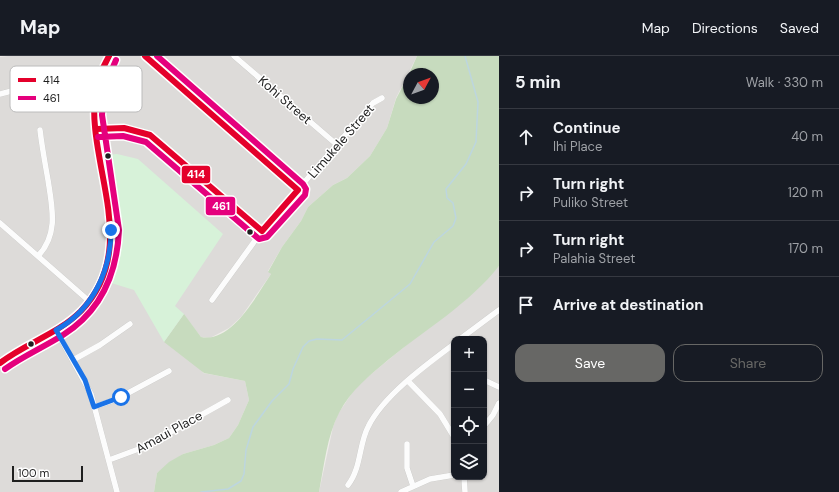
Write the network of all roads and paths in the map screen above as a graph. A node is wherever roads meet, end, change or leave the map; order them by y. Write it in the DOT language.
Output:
graph roads {
  1 [pos="109,56"];
  2 [pos="145,56"];
  3 [pos="234,56"];
  4 [pos="104,66"];
  5 [pos="10,92"];
  6 [pos="0,94"];
  7 [pos="382,98"];
  8 [pos="94,112"];
  9 [pos="97,129"];
  10 [pos="40,130"];
  11 [pos="336,144"];
  12 [pos="298,190"];
  13 [pos="0,223"];
  14 [pos="262,231"];
  15 [pos="38,256"];
  16 [pos="212,300"];
  17 [pos="89,301"];
  18 [pos="499,310"];
  19 [pos="130,324"];
  20 [pos="56,330"];
  21 [pos="464,336"];
  22 [pos="451,346"];
  23 [pos="73,360"];
  24 [pos="0,363"];
  25 [pos="169,371"];
  26 [pos="408,381"];
  27 [pos="487,381"];
  28 [pos="499,387"];
  29 [pos="228,400"];
  30 [pos="499,403"];
  31 [pos="94,407"];
  32 [pos="487,422"];
  33 [pos="451,432"];
  34 [pos="406,444"];
  35 [pos="109,460"];
  36 [pos="451,476"];
  37 [pos="464,480"];
  38 [pos="348,485"];
  39 [pos="414,486"];
  40 [pos="118,492"];
  41 [pos="401,492"];
  42 [pos="465,492"];
  1 -- 4 [label="street"];
  2 -- 12 [label="street"];
  3 -- 11 [label="street, Kohi Street"];
  5 -- 6 [label="street"];
  7 -- 11 [label="street, Limukele Street"];
  8 -- 9 [label="street"];
  9 -- 14 [label="street"];
  9 -- 17 [label="street"];
  10 -- 15 [label="street"];
  11 -- 12 [label="street, Limukele Street"];
  12 -- 14 [label="street, Limukele Street"];
  13 -- 15 [label="street"];
  14 -- 16 [label="street, Limukele Street"];
  15 -- 17 [label="street"];
  17 -- 20 [label="street"];
  18 -- 21 [label="street"];
  19 -- 23 [label="street"];
  20 -- 23 [label="street"];
  20 -- 24 [label="street"];
  22 -- 26 [label="street"];
  23 -- 31 [label="street"];
  25 -- 31 [label="street"];
  26 -- 33 [label="street"];
  26 -- 38 [label="street"];
  27 -- 28 [label="street"];
  29 -- 35 [label="street, Amaui Place"];
  30 -- 32 [label="street"];
  31 -- 35 [label="street"];
  34 -- 39 [label="street"];
  35 -- 40 [label="street"];
  36 -- 39 [label="street"];
  37 -- 42 [label="street"];
  39 -- 41 [label="street"];
}
